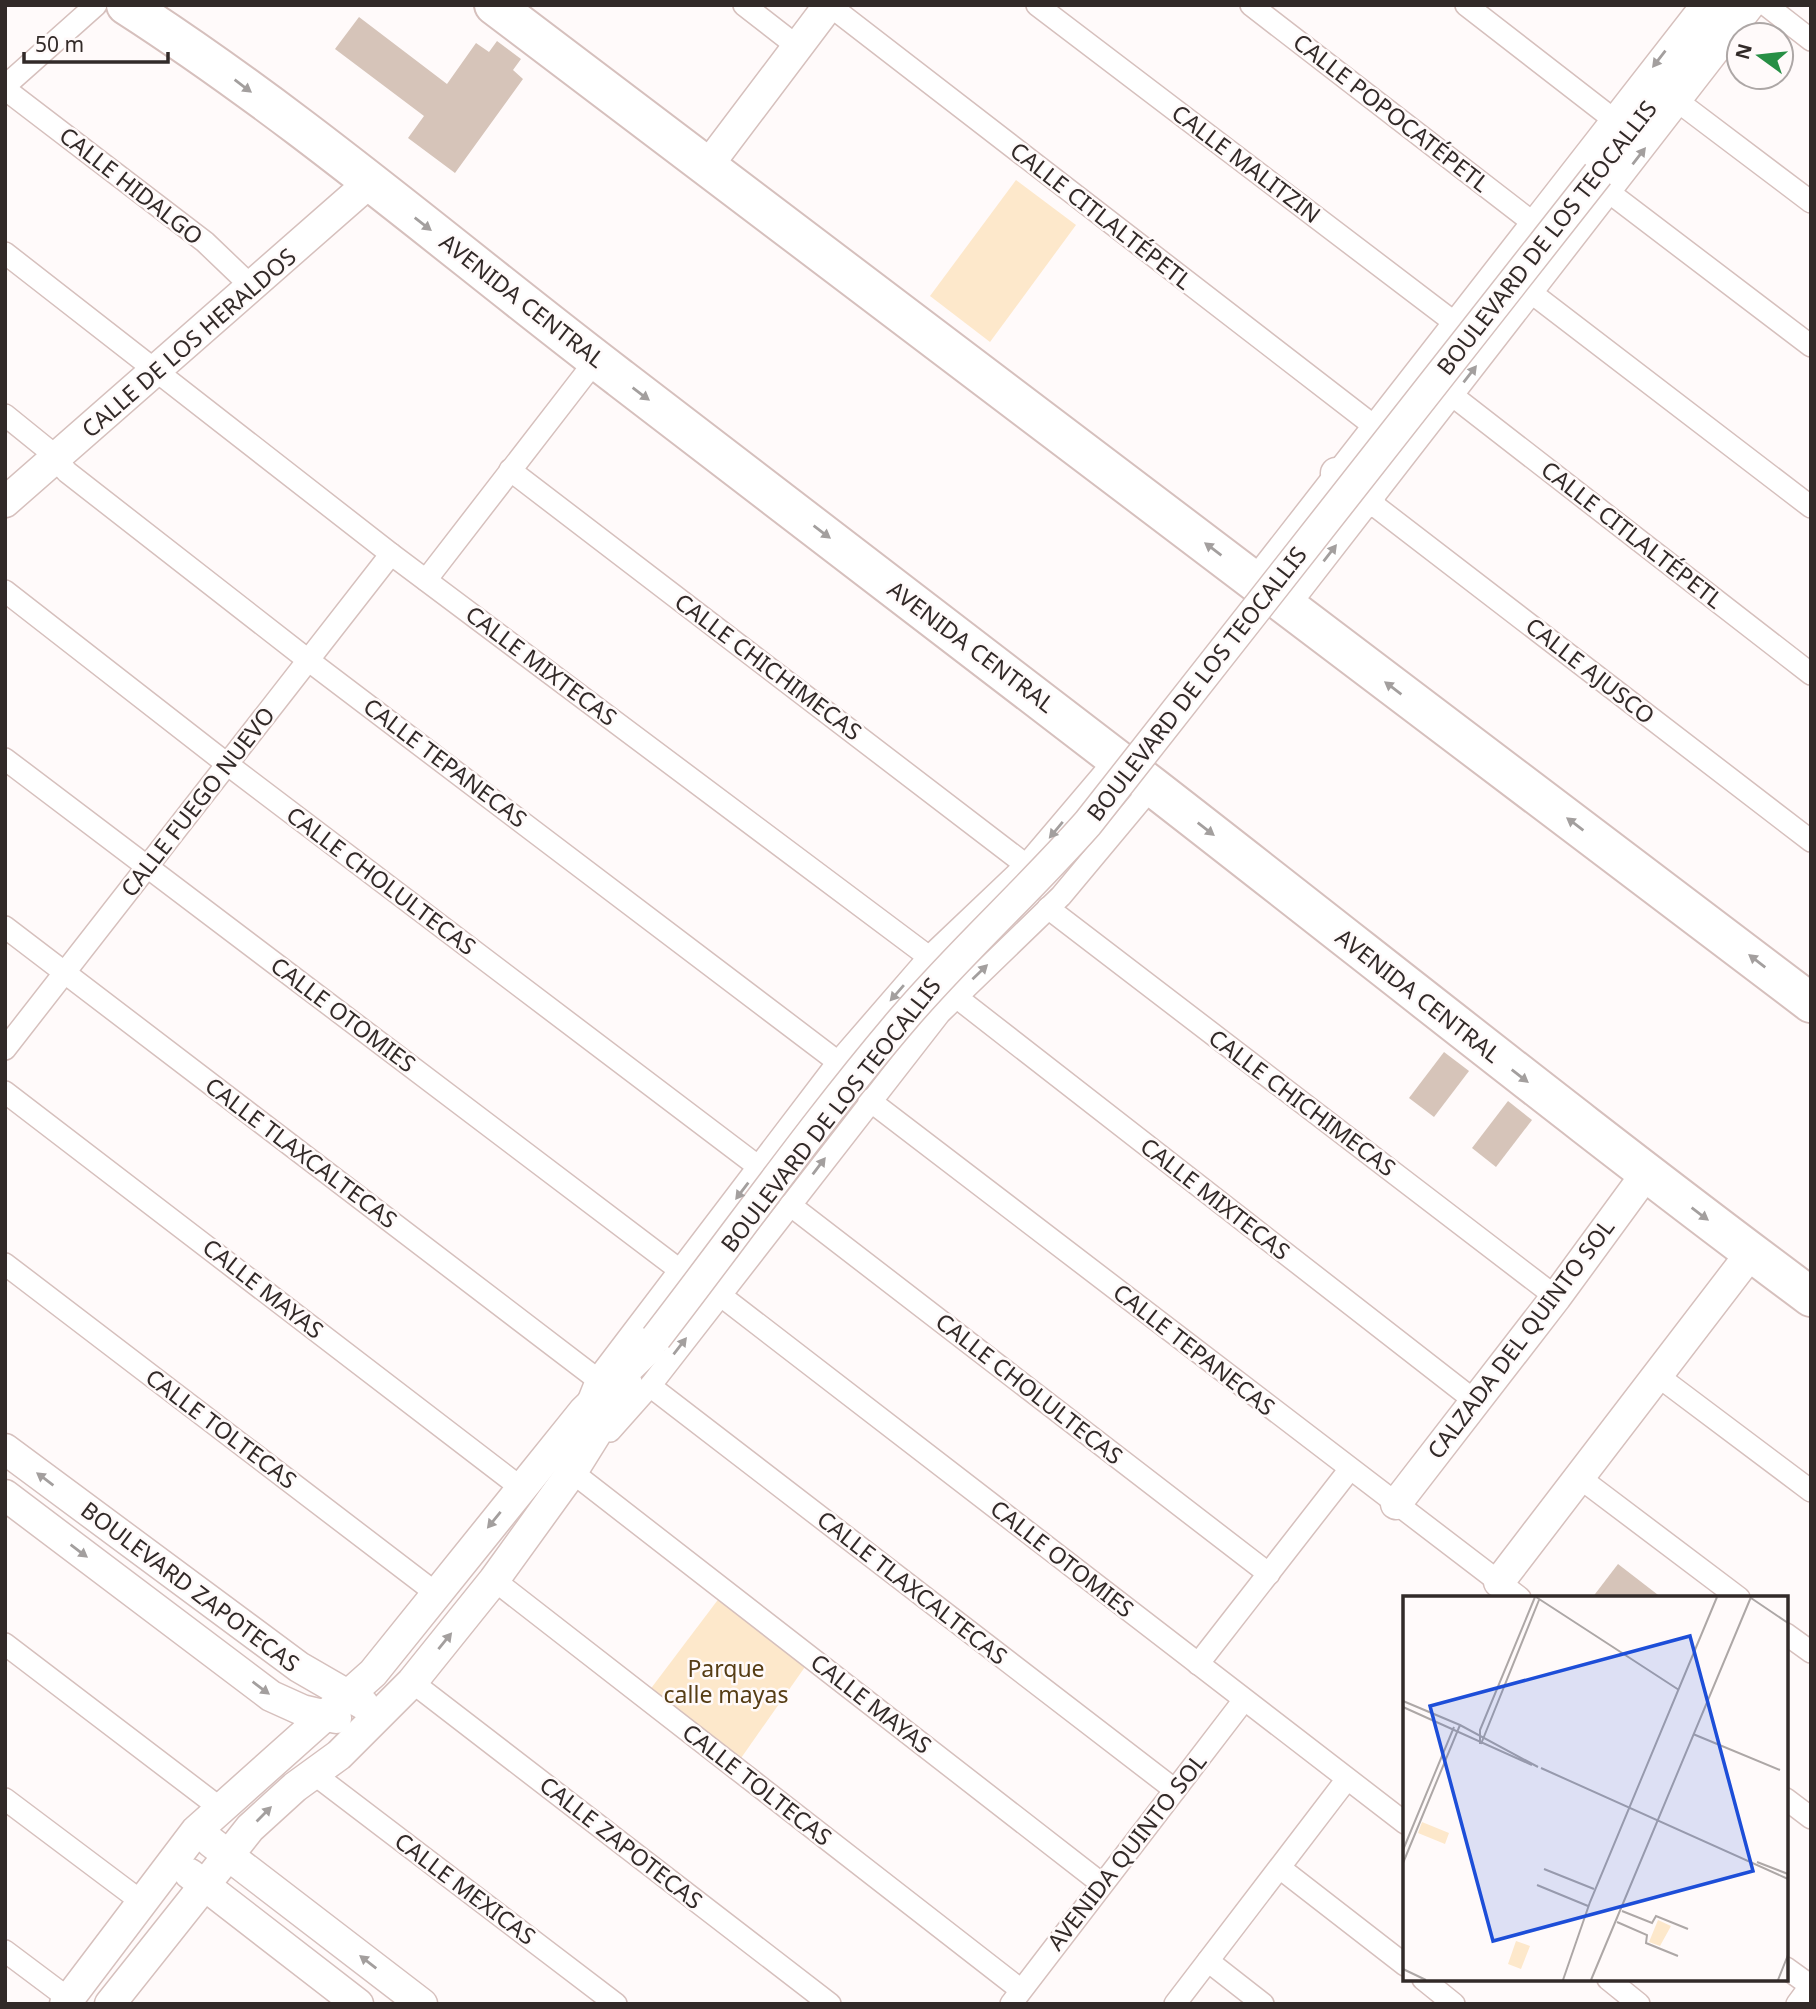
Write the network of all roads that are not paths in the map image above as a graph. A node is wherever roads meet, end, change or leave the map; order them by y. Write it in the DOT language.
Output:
graph roads {
  1 [pos="96,5"];
  2 [pos="126,5"];
  3 [pos="494,5"];
  4 [pos="744,5"];
  5 [pos="829,5"];
  6 [pos="1037,5"];
  7 [pos="1251,5"];
  8 [pos="1466,5"];
  9 [pos="1728,5"];
  10 [pos="1755,5"];
  11 [pos="1766,5"];
  12 [pos="1690,9"];
  13 [pos="1811,40"];
  14 [pos="798,47"];
  15 [pos="5,88"];
  16 [pos="1680,103"];
  17 [pos="1613,119"];
  18 [pos="706,168"];
  19 [pos="370,182"];
  20 [pos="1610,193"];
  21 [pos="1811,202"];
  22 [pos="1532,222"];
  23 [pos="5,253"];
  24 [pos="252,287"];
  25 [pos="1533,294"];
  26 [pos="1455,323"];
  27 [pos="1811,346"];
  28 [pos="596,360"];
  29 [pos="156,373"];
  30 [pos="1453,397"];
  31 [pos="5,415"];
  32 [pos="1374,426"];
  33 [pos="56,460"];
  34 [pos="510,470"];
  35 [pos="1336,473"];
  36 [pos="5,502"];
  37 [pos="1370,502"];
  38 [pos="1811,507"];
  39 [pos="391,554"];
  40 [pos="426,580"];
  41 [pos="1253,580"];
  42 [pos="5,591"];
  43 [pos="1288,607"];
  44 [pos="308,660"];
  45 [pos="1811,674"];
  46 [pos="5,759"];
  47 [pos="1116,759"];
  48 [pos="227,764"];
  49 [pos="1152,787"];
  50 [pos="1811,841"];
  51 [pos="1029,861"];
  52 [pos="149,867"];
  53 [pos="1054,902"];
  54 [pos="5,926"];
  55 [pos="929,957"];
  56 [pos="66,974"];
  57 [pos="955,996"];
  58 [pos="1811,1003"];
  59 [pos="5,1049"];
  60 [pos="838,1062"];
  61 [pos="5,1092"];
  62 [pos="869,1100"];
  63 [pos="760,1167"];
  64 [pos="1646,1174"];
  65 [pos="789,1205"];
  66 [pos="1751,1253"];
  67 [pos="5,1264"];
  68 [pos="681,1271"];
  69 [pos="720,1294"];
  70 [pos="1556,1297"];
  71 [pos="1811,1297"];
  72 [pos="653,1343"];
  73 [pos="1658,1376"];
  74 [pos="597,1380"];
  75 [pos="650,1386"];
  76 [pos="1475,1401"];
  77 [pos="584,1411"];
  78 [pos="5,1449"];
  79 [pos="1349,1469"];
  80 [pos="572,1472"];
  81 [pos="1580,1478"];
  82 [pos="520,1487"];
  83 [pos="1811,1491"];
  84 [pos="5,1496"];
  85 [pos="1396,1504"];
  86 [pos="1269,1574"];
  87 [pos="494,1580"];
  88 [pos="1509,1590"];
  89 [pos="437,1594"];
  90 [pos="1736,1596"];
  91 [pos="1788,1635"];
  92 [pos="5,1644"];
  93 [pos="1811,1652"];
  94 [pos="1198,1664"];
  95 [pos="373,1673"];
  96 [pos="404,1690"];
  97 [pos="346,1695"];
  98 [pos="1244,1700"];
  99 [pos="323,1715"];
  100 [pos="372,1723"];
  101 [pos="314,1774"];
  102 [pos="1347,1779"];
  103 [pos="1175,1790"];
  104 [pos="5,1798"];
  105 [pos="228,1801"];
  106 [pos="1788,1801"];
  107 [pos="1402,1815"];
  108 [pos="1811,1818"];
  109 [pos="196,1831"];
  110 [pos="228,1854"];
  111 [pos="173,1861"];
  112 [pos="1280,1868"];
  113 [pos="1102,1884"];
  114 [pos="204,1885"];
  115 [pos="142,1902"];
  116 [pos="109,1944"];
  117 [pos="5,1951"];
  118 [pos="1208,1961"];
  119 [pos="1403,1963"];
  120 [pos="139,1966"];
  121 [pos="1788,1969"];
  122 [pos="1425,1981"];
  123 [pos="1610,1981"];
  124 [pos="1811,1986"];
  125 [pos="1016,1997"];
  126 [pos="123,1999"];
  127 [pos="67,2001"];
  128 [pos="358,2004"];
  129 [pos="422,2004"];
  130 [pos="616,2004"];
  131 [pos="830,2004"];
  132 [pos="1175,2004"];
  133 [pos="1263,2004"];
  134 [pos="1454,2004"];
  135 [pos="1639,2004"];
  136 [pos="1797,2004"];
  1 -- 15 [label="street"];
  2 -- 19 [label="highway, AVENIDA CENTRAL, one-way"];
  3 -- 18 [label="highway"];
  4 -- 14 [label="street"];
  5 -- 14 [label="street"];
  5 -- 32 [label="street, CALLE CITLALTÉPETL"];
  6 -- 26 [label="street, CALLE MALITZIN"];
  7 -- 22 [label="street, CALLE POPOCATÉPETL"];
  8 -- 17 [label="street"];
  9 -- 72 [label="street, BOULEVARD DE LOS TEOCALLIS, bridge"];
  10 -- 16 [label="street, BOULEVARD DE LOS TEOCALLIS"];
  11 -- 13 [label="street"];
  12 -- 17 [label="street, BOULEVARD DE LOS TEOCALLIS, one-way"];
  14 -- 18 [label="street"];
  15 -- 24 [label="street, CALLE HIDALGO"];
  20 -- 16 [label="street, BOULEVARD DE LOS TEOCALLIS, one-way"];
  16 -- 21 [label="street"];
  17 -- 22 [label="street, BOULEVARD DE LOS TEOCALLIS"];
  41 -- 18 [label="highway, one-way"];
  19 -- 24 [label="street, CALLE DE LOS HERALDOS"];
  19 -- 28 [label="highway, AVENIDA CENTRAL, one-way"];
  20 -- 25 [label="street, BOULEVARD DE LOS TEOCALLIS"];
  20 -- 27 [label="street"];
  22 -- 26 [label="street, BOULEVARD DE LOS TEOCALLIS"];
  23 -- 29 [label="street, CALLE MIXTECAS"];
  24 -- 29 [label="street, CALLE DE LOS HERALDOS"];
  30 -- 25 [label="street, BOULEVARD DE LOS TEOCALLIS, one-way"];
  25 -- 38 [label="street"];
  26 -- 32 [label="street, BOULEVARD DE LOS TEOCALLIS"];
  28 -- 34 [label="street"];
  28 -- 47 [label="highway, AVENIDA CENTRAL, one-way"];
  29 -- 33 [label="street, CALLE DE LOS HERALDOS"];
  29 -- 39 [label="street, CALLE MIXTECAS"];
  30 -- 37 [label="street, BOULEVARD DE LOS TEOCALLIS"];
  30 -- 45 [label="street, CALLE CITLALTÉPETL"];
  31 -- 33 [label="street, CALLE TEPANECAS"];
  32 -- 35 [label="street, BOULEVARD DE LOS TEOCALLIS"];
  33 -- 36 [label="street, CALLE DE LOS HERALDOS"];
  33 -- 44 [label="street, CALLE TEPANECAS"];
  34 -- 40 [label="street"];
  34 -- 51 [label="street, CALLE CHICHIMECAS"];
  35 -- 37 [label="street"];
  35 -- 41 [label="street, BOULEVARD DE LOS TEOCALLIS"];
  43 -- 37 [label="street, BOULEVARD DE LOS TEOCALLIS, one-way"];
  37 -- 50 [label="street, CALLE AJUSCO"];
  39 -- 40 [label="street, CALLE MIXTECAS"];
  39 -- 44 [label="street, CALLE FUEGO NUEVO"];
  40 -- 55 [label="street, CALLE MIXTECAS"];
  41 -- 43 [label="highway"];
  42 -- 48 [label="street, CALLE CHOLULTECAS"];
  58 -- 43 [label="highway, one-way"];
  44 -- 48 [label="street, CALLE FUEGO NUEVO"];
  44 -- 60 [label="street, CALLE TEPANECAS"];
  46 -- 52 [label="street, CALLE OTOMIES"];
  47 -- 49 [label="highway, AVENIDA CENTRAL"];
  47 -- 51 [label="street, BOULEVARD DE LOS TEOCALLIS, one-way"];
  48 -- 52 [label="street, CALLE FUEGO NUEVO"];
  48 -- 63 [label="street, CALLE CHOLULTECAS"];
  49 -- 53 [label="street, BOULEVARD DE LOS TEOCALLIS"];
  49 -- 64 [label="highway, AVENIDA CENTRAL, one-way"];
  51 -- 53 [label="street"];
  51 -- 55 [label="street, BOULEVARD DE LOS TEOCALLIS"];
  52 -- 56 [label="street, CALLE FUEGO NUEVO"];
  52 -- 68 [label="street, CALLE OTOMIES"];
  57 -- 53 [label="street, BOULEVARD DE LOS TEOCALLIS, one-way"];
  53 -- 70 [label="street, CALLE CHICHIMECAS"];
  54 -- 56 [label="street, CALLE TLAXCALTECAS"];
  55 -- 60 [label="street, BOULEVARD DE LOS TEOCALLIS, one-way"];
  56 -- 59 [label="street, CALLE FUEGO NUEVO"];
  56 -- 74 [label="street, CALLE TLAXCALTECAS"];
  57 -- 62 [label="street, BOULEVARD DE LOS TEOCALLIS"];
  57 -- 76 [label="street, CALLE MIXTECAS"];
  60 -- 63 [label="street, BOULEVARD DE LOS TEOCALLIS"];
  61 -- 82 [label="street, CALLE MAYAS"];
  65 -- 62 [label="street, BOULEVARD DE LOS TEOCALLIS, one-way"];
  62 -- 79 [label="street, CALLE TEPANECAS"];
  63 -- 68 [label="street, BOULEVARD DE LOS TEOCALLIS, one-way"];
  64 -- 66 [label="highway, AVENIDA CENTRAL, one-way"];
  64 -- 70 [label="street, CALZADA DEL QUINTO SOL"];
  65 -- 69 [label="street, BOULEVARD DE LOS TEOCALLIS"];
  65 -- 86 [label="street, CALLE CHOLULTECAS"];
  66 -- 71 [label="highway, AVENIDA CENTRAL"];
  66 -- 73 [label="street"];
  67 -- 89 [label="street, CALLE TOLTECAS"];
  68 -- 74 [label="street, BOULEVARD DE LOS TEOCALLIS"];
  75 -- 69 [label="street, BOULEVARD DE LOS TEOCALLIS, one-way"];
  69 -- 94 [label="street, CALLE OTOMIES"];
  70 -- 76 [label="street, CALZADA DEL QUINTO SOL"];
  72 -- 77 [label="street, BOULEVARD DE LOS TEOCALLIS"];
  72 -- 80 [label="street, BOULEVARD DE LOS TEOCALLIS"];
  73 -- 81 [label="street"];
  73 -- 83 [label="street"];
  74 -- 77 [label="street, BOULEVARD DE LOS TEOCALLIS"];
  75 -- 80 [label="street, BOULEVARD DE LOS TEOCALLIS"];
  75 -- 103 [label="street, CALLE TLAXCALTECAS"];
  76 -- 85 [label="street, CALZADA DEL QUINTO SOL"];
  77 -- 82 [label="street, BOULEVARD DE LOS TEOCALLIS"];
  97 -- 78 [label="street, BOULEVARD ZAPOTECAS, one-way"];
  79 -- 85 [label="street, CALLE TEPANECAS"];
  79 -- 86 [label="street"];
  80 -- 87 [label="street, BOULEVARD DE LOS TEOCALLIS"];
  80 -- 113 [label="street, CALLE MAYAS"];
  81 -- 88 [label="street"];
  81 -- 90 [label="street"];
  82 -- 89 [label="street, BOULEVARD DE LOS TEOCALLIS, one-way"];
  84 -- 99 [label="street, BOULEVARD ZAPOTECAS, one-way"];
  85 -- 88 [label="street, CALLE TEPANECAS"];
  86 -- 94 [label="street"];
  96 -- 87 [label="street, BOULEVARD DE LOS TEOCALLIS, one-way"];
  87 -- 125 [label="street, CALLE TOLTECAS"];
  89 -- 95 [label="street, BOULEVARD DE LOS TEOCALLIS"];
  91 -- 93 [label="street"];
  92 -- 105 [label="street"];
  94 -- 98 [label="street, CALLE OTOMIES"];
  95 -- 96 [label="street"];
  95 -- 97 [label="street, BOULEVARD DE LOS TEOCALLIS"];
  96 -- 100 [label="street, BOULEVARD DE LOS TEOCALLIS"];
  96 -- 131 [label="street, CALLE ZAPOTECAS"];
  97 -- 99 [label="street, BOULEVARD DE LOS TEOCALLIS"];
  97 -- 100 [label="street, BOULEVARD ZAPOTECAS"];
  98 -- 102 [label="street, CALLE OTOMIES"];
  98 -- 103 [label="street, AVENIDA QUINTO SOL"];
  99 -- 100 [label="street, BOULEVARD ZAPOTECAS"];
  99 -- 105 [label="street, BOULEVARD DE LOS TEOCALLIS"];
  100 -- 101 [label="street, BOULEVARD DE LOS TEOCALLIS"];
  110 -- 101 [label="street, BOULEVARD DE LOS TEOCALLIS, one-way"];
  101 -- 130 [label="street, CALLE MEXICAS"];
  102 -- 107 [label="street, CALLE OTOMIES"];
  102 -- 112 [label="street"];
  103 -- 113 [label="street, AVENIDA QUINTO SOL"];
  104 -- 115 [label="street"];
  105 -- 109 [label="street"];
  106 -- 108 [label="street"];
  109 -- 110 [label="street"];
  109 -- 111 [label="street"];
  110 -- 114 [label="street, BOULEVARD DE LOS TEOCALLIS"];
  129 -- 110 [label="street, one-way"];
  111 -- 114 [label="street"];
  111 -- 115 [label="street"];
  112 -- 118 [label="street"];
  112 -- 119 [label="street"];
  113 -- 125 [label="street, AVENIDA QUINTO SOL"];
  114 -- 120 [label="street"];
  114 -- 128 [label="street"];
  115 -- 116 [label="street"];
  116 -- 120 [label="street"];
  116 -- 127 [label="street"];
  117 -- 127 [label="street"];
  118 -- 132 [label="street"];
  118 -- 133 [label="street"];
  120 -- 126 [label="street"];
  121 -- 124 [label="street"];
  122 -- 134 [label="street"];
  123 -- 135 [label="street"];
  124 -- 136 [label="street"];
}
